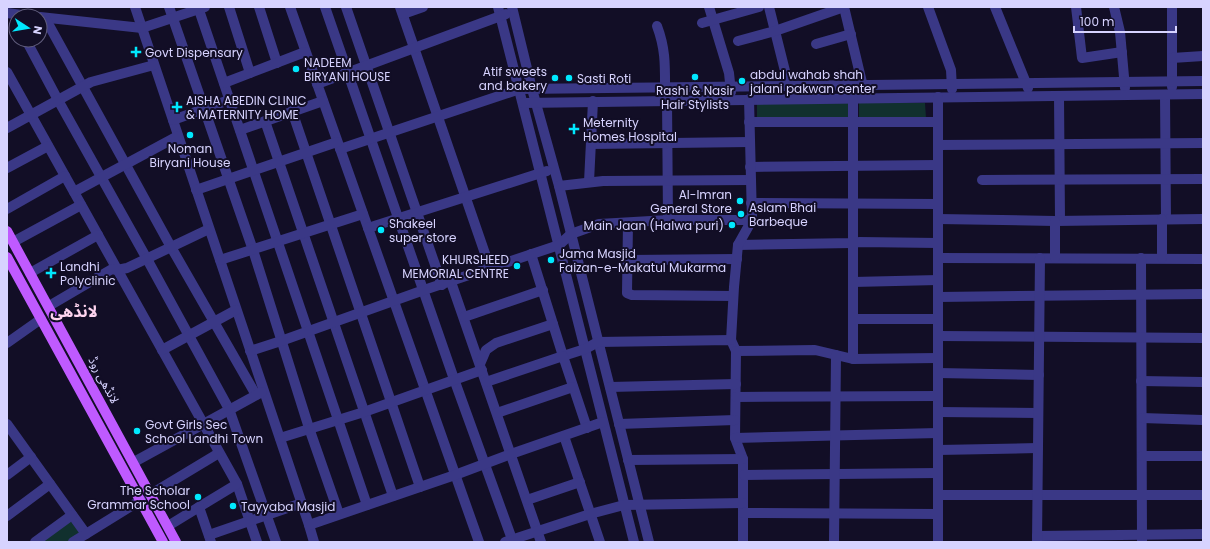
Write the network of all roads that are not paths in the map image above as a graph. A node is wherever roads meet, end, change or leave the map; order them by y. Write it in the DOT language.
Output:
graph roads {
  1 [pos="135,7"];
  2 [pos="169,7"];
  3 [pos="229,7"];
  4 [pos="259,7"];
  5 [pos="290,7"];
  6 [pos="325,7"];
  7 [pos="346,7"];
  8 [pos="423,7"];
  9 [pos="710,7"];
  10 [pos="759,7"];
  11 [pos="769,7"];
  12 [pos="844,7"];
  13 [pos="928,7"];
  14 [pos="995,7"];
  15 [pos="1076,7"];
  16 [pos="1114,7"];
  17 [pos="1172,7"];
  18 [pos="201,8"];
  19 [pos="513,9"];
  20 [pos="401,11"];
  21 [pos="499,12"];
  22 [pos="48,18"];
  23 [pos="173,18"];
  24 [pos="714,20"];
  25 [pos="702,23"];
  26 [pos="657,26"];
  27 [pos="48,28"];
  28 [pos="142,28"];
  29 [pos="775,31"];
  30 [pos="851,34"];
  31 [pos="738,41"];
  32 [pos="816,44"];
  33 [pos="30,48"];
  34 [pos="415,48"];
  35 [pos="305,52"];
  36 [pos="1122,52"];
  37 [pos="1203,56"];
  38 [pos="1172,58"];
  39 [pos="277,62"];
  40 [pos="154,65"];
  41 [pos="366,66"];
  42 [pos="250,73"];
  43 [pos="348,73"];
  44 [pos="8,77"];
  45 [pos="1172,81"];
  46 [pos="1203,81"];
  47 [pos="1125,82"];
  48 [pos="224,83"];
  49 [pos="1026,83"];
  50 [pos="317,84"];
  51 [pos="952,84"];
  52 [pos="863,85"];
  53 [pos="81,86"];
  54 [pos="730,86"];
  55 [pos="790,86"];
  56 [pos="665,87"];
  57 [pos="520,89"];
  58 [pos="532,89"];
  59 [pos="1203,94"];
  60 [pos="1126,95"];
  61 [pos="1169,95"];
  62 [pos="1032,96"];
  63 [pos="1059,96"];
  64 [pos="938,97"];
  65 [pos="952,97"];
  66 [pos="853,98"];
  67 [pos="865,98"];
  68 [pos="732,99"];
  69 [pos="749,99"];
  70 [pos="791,99"];
  71 [pos="58,100"];
  72 [pos="229,100"];
  73 [pos="666,100"];
  74 [pos="323,101"];
  75 [pos="593,101"];
  76 [pos="536,102"];
  77 [pos="523,103"];
  78 [pos="204,108"];
  79 [pos="292,111"];
  80 [pos="31,115"];
  81 [pos="438,116"];
  82 [pos="173,120"];
  83 [pos="266,121"];
  84 [pos="852,121"];
  85 [pos="749,122"];
  86 [pos="938,122"];
  87 [pos="7,128"];
  88 [pos="240,130"];
  89 [pos="390,132"];
  90 [pos="178,136"];
  91 [pos="371,139"];
  92 [pos="750,142"];
  93 [pos="667,143"];
  94 [pos="1165,143"];
  95 [pos="1203,143"];
  96 [pos="591,144"];
  97 [pos="1059,144"];
  98 [pos="338,145"];
  99 [pos="938,145"];
  100 [pos="48,146"];
  101 [pos="307,152"];
  102 [pos="278,161"];
  103 [pos="125,164"];
  104 [pos="938,165"];
  105 [pos="852,166"];
  106 [pos="750,167"];
  107 [pos="7,168"];
  108 [pos="555,168"];
  109 [pos="253,170"];
  110 [pos="541,173"];
  111 [pos="65,176"];
  112 [pos="102,178"];
  113 [pos="228,178"];
  114 [pos="1165,179"];
  115 [pos="1203,179"];
  116 [pos="751,180"];
  117 [pos="982,180"];
  118 [pos="668,181"];
  119 [pos="1059,181"];
  120 [pos="589,182"];
  121 [pos="559,186"];
  122 [pos="196,190"];
  123 [pos="74,192"];
  124 [pos="466,197"];
  125 [pos="751,203"];
  126 [pos="852,204"];
  127 [pos="938,204"];
  128 [pos="81,205"];
  129 [pos="7,209"];
  130 [pos="418,212"];
  131 [pos="363,214"];
  132 [pos="399,218"];
  133 [pos="938,219"];
  134 [pos="1164,219"];
  135 [pos="1203,219"];
  136 [pos="668,220"];
  137 [pos="752,220"];
  138 [pos="1057,220"];
  139 [pos="628,223"];
  140 [pos="331,224"];
  141 [pos="368,228"];
  142 [pos="209,229"];
  143 [pos="7,231"];
  144 [pos="304,233"];
  145 [pos="572,234"];
  146 [pos="98,235"];
  147 [pos="13,242"];
  148 [pos="278,242"];
  149 [pos="938,243"];
  150 [pos="852,244"];
  151 [pos="559,245"];
  152 [pos="738,245"];
  153 [pos="171,247"];
  154 [pos="253,250"];
  155 [pos="532,254"];
  156 [pos="7,257"];
  157 [pos="938,258"];
  158 [pos="1040,258"];
  159 [pos="1055,258"];
  160 [pos="1141,258"];
  161 [pos="1162,258"];
  162 [pos="147,259"];
  163 [pos="737,259"];
  164 [pos="1203,259"];
  165 [pos="220,260"];
  166 [pos="628,260"];
  167 [pos="490,268"];
  168 [pos="117,270"];
  169 [pos="30,273"];
  170 [pos="938,280"];
  171 [pos="853,282"];
  172 [pos="447,283"];
  173 [pos="424,290"];
  174 [pos="543,290"];
  175 [pos="1203,294"];
  176 [pos="1141,295"];
  177 [pos="733,296"];
  178 [pos="1040,296"];
  179 [pos="938,297"];
  180 [pos="394,302"];
  181 [pos="49,306"];
  182 [pos="236,310"];
  183 [pos="361,312"];
  184 [pos="464,317"];
  185 [pos="41,319"];
  186 [pos="852,319"];
  187 [pos="938,319"];
  188 [pos="214,321"];
  189 [pos="334,322"];
  190 [pos="553,324"];
  191 [pos="309,331"];
  192 [pos="188,335"];
  193 [pos="938,336"];
  194 [pos="1039,337"];
  195 [pos="1142,337"];
  196 [pos="1203,338"];
  197 [pos="731,340"];
  198 [pos="281,341"];
  199 [pos="598,342"];
  200 [pos="7,343"];
  201 [pos="585,349"];
  202 [pos="162,350"];
  203 [pos="250,351"];
  204 [pos="736,351"];
  205 [pos="563,356"];
  206 [pos="836,356"];
  207 [pos="938,358"];
  208 [pos="852,360"];
  209 [pos="481,367"];
  210 [pos="938,373"];
  211 [pos="1039,375"];
  212 [pos="454,379"];
  213 [pos="1142,381"];
  214 [pos="486,382"];
  215 [pos="1203,382"];
  216 [pos="736,384"];
  217 [pos="610,386"];
  218 [pos="574,387"];
  219 [pos="425,390"];
  220 [pos="260,393"];
  221 [pos="938,396"];
  222 [pos="736,397"];
  223 [pos="835,397"];
  224 [pos="392,402"];
  225 [pos="229,410"];
  226 [pos="364,412"];
  227 [pos="938,412"];
  228 [pos="497,413"];
  229 [pos="1038,413"];
  230 [pos="1142,418"];
  231 [pos="338,420"];
  232 [pos="735,420"];
  233 [pos="1203,420"];
  234 [pos="603,422"];
  235 [pos="203,424"];
  236 [pos="619,424"];
  237 [pos="309,428"];
  238 [pos="587,428"];
  239 [pos="8,429"];
  240 [pos="938,433"];
  241 [pos="835,435"];
  242 [pos="564,436"];
  243 [pos="280,438"];
  244 [pos="735,438"];
  245 [pos="1038,448"];
  246 [pos="938,450"];
  247 [pos="219,453"];
  248 [pos="511,454"];
  249 [pos="1142,456"];
  250 [pos="1203,456"];
  251 [pos="31,457"];
  252 [pos="743,459"];
  253 [pos="628,460"];
  254 [pos="134,462"];
  255 [pos="484,464"];
  256 [pos="938,472"];
  257 [pos="744,474"];
  258 [pos="835,474"];
  259 [pos="7,475"];
  260 [pos="455,475"];
  261 [pos="580,482"];
  262 [pos="50,484"];
  263 [pos="237,484"];
  264 [pos="420,487"];
  265 [pos="151,494"];
  266 [pos="1038,494"];
  267 [pos="938,495"];
  268 [pos="1142,495"];
  269 [pos="1203,495"];
  270 [pos="393,496"];
  271 [pos="141,500"];
  272 [pos="526,500"];
  273 [pos="302,503"];
  274 [pos="624,504"];
  275 [pos="639,504"];
  276 [pos="367,505"];
  277 [pos="199,507"];
  278 [pos="743,508"];
  279 [pos="834,513"];
  280 [pos="266,514"];
  281 [pos="339,514"];
  282 [pos="590,514"];
  283 [pos="938,514"];
  284 [pos="72,515"];
  285 [pos="7,516"];
  286 [pos="250,521"];
  287 [pos="309,524"];
  288 [pos="168,526"];
  289 [pos="538,532"];
  290 [pos="86,534"];
  291 [pos="1203,534"];
  292 [pos="210,539"];
  293 [pos="1037,539"];
  294 [pos="1142,539"];
  295 [pos="160,541"];
  296 [pos="510,541"];
  297 [pos="35,542"];
  298 [pos="74,542"];
  299 [pos="176,542"];
  300 [pos="257,542"];
  301 [pos="276,542"];
  302 [pos="314,542"];
  303 [pos="479,542"];
  304 [pos="541,542"];
  305 [pos="600,542"];
  306 [pos="634,542"];
  307 [pos="649,542"];
  308 [pos="743,542"];
  309 [pos="834,542"];
  310 [pos="938,542"];
  1 -- 28 [label="street"];
  2 -- 23 [label="street"];
  3 -- 42 [label="street"];
  4 -- 39 [label="street"];
  5 -- 35 [label="street"];
  6 -- 43 [label="street"];
  7 -- 41 [label="street"];
  8 -- 20 [label="street"];
  9 -- 24 [label="street"];
  10 -- 24 [label="street"];
  11 -- 29 [label="street"];
  12 -- 29 [label="street"];
  12 -- 30 [label="street"];
  13 -- 51 [label="street"];
  14 -- 49 [label="street"];
  15 -- 36 [label="street"];
  16 -- 36 [label="street"];
  17 -- 38 [label="street"];
  18 -- 23 [label="street"];
  18 -- 48 [label="street"];
  19 -- 21 [label="street"];
  19 -- 58 [label="street"];
  20 -- 34 [label="street"];
  21 -- 34 [label="street"];
  21 -- 57 [label="street"];
  22 -- 28 [label="street"];
  23 -- 28 [label="street"];
  23 -- 78 [label="street"];
  24 -- 25 [label="street"];
  24 -- 54 [label="street"];
  26 -- 56 [label="street"];
  27 -- 53 [label="street"];
  28 -- 40 [label="street"];
  29 -- 31 [label="street"];
  29 -- 55 [label="street"];
  30 -- 32 [label="street"];
  30 -- 52 [label="street"];
  33 -- 71 [label="street"];
  34 -- 41 [label="street"];
  34 -- 81 [label="street"];
  35 -- 39 [label="street"];
  35 -- 50 [label="street"];
  36 -- 47 [label="street"];
  37 -- 38 [label="street"];
  38 -- 45 [label="street"];
  39 -- 42 [label="street"];
  40 -- 53 [label="street"];
  40 -- 82 [label="street"];
  41 -- 43 [label="street"];
  41 -- 89 [label="street"];
  42 -- 48 [label="street"];
  43 -- 50 [label="street"];
  43 -- 91 [label="street"];
  44 -- 80 [label="street"];
  45 -- 46 [label="street"];
  45 -- 47 [label="street"];
  45 -- 61 [label="street"];
  47 -- 49 [label="street"];
  47 -- 60 [label="street"];
  48 -- 72 [label="street"];
  49 -- 51 [label="street"];
  49 -- 62 [label="street"];
  50 -- 74 [label="street"];
  51 -- 52 [label="street"];
  51 -- 65 [label="street"];
  52 -- 55 [label="street"];
  52 -- 67 [label="street"];
  53 -- 71 [label="street"];
  53 -- 103 [label="street"];
  54 -- 55 [label="street"];
  54 -- 56 [label="street"];
  54 -- 68 [label="street"];
  55 -- 70 [label="street"];
  56 -- 58 [label="street"];
  56 -- 73 [label="street"];
  57 -- 58 [label="street"];
  57 -- 77 [label="street"];
  57 -- 81 [label="street"];
  58 -- 76 [label="street"];
  59 -- 61 [label="street"];
  60 -- 61 [label="street"];
  60 -- 63 [label="street"];
  61 -- 94 [label="street"];
  62 -- 63 [label="street"];
  62 -- 65 [label="street"];
  63 -- 97 [label="street"];
  64 -- 65 [label="street"];
  64 -- 67 [label="street"];
  64 -- 86 [label="street"];
  66 -- 67 [label="street"];
  66 -- 70 [label="street"];
  66 -- 84 [label="street"];
  68 -- 69 [label="street"];
  68 -- 73 [label="street"];
  69 -- 70 [label="street"];
  69 -- 85 [label="street"];
  71 -- 80 [label="street"];
  71 -- 112 [label="street"];
  72 -- 78 [label="street"];
  72 -- 88 [label="street"];
  73 -- 75 [label="street"];
  73 -- 93 [label="street"];
  74 -- 79 [label="street"];
  74 -- 98 [label="street"];
  75 -- 76 [label="street"];
  75 -- 96 [label="street"];
  76 -- 77 [label="street"];
  76 -- 108 [label="street"];
  77 -- 110 [label="street"];
  78 -- 82 [label="street"];
  78 -- 113 [label="street"];
  79 -- 83 [label="street"];
  79 -- 101 [label="street"];
  80 -- 87 [label="street"];
  80 -- 100 [label="street"];
  81 -- 89 [label="street"];
  81 -- 124 [label="street"];
  82 -- 90 [label="street"];
  83 -- 88 [label="street"];
  83 -- 102 [label="street"];
  84 -- 85 [label="street"];
  84 -- 86 [label="street"];
  84 -- 105 [label="street"];
  85 -- 92 [label="street"];
  86 -- 99 [label="street"];
  88 -- 109 [label="street"];
  89 -- 91 [label="street"];
  89 -- 130 [label="street"];
  90 -- 103 [label="street"];
  90 -- 122 [label="street"];
  91 -- 98 [label="street"];
  91 -- 132 [label="street"];
  92 -- 93 [label="street"];
  92 -- 106 [label="street"];
  93 -- 96 [label="street"];
  93 -- 118 [label="street"];
  94 -- 95 [label="street"];
  94 -- 97 [label="street"];
  94 -- 114 [label="street"];
  96 -- 120 [label="street"];
  97 -- 99 [label="street"];
  97 -- 119 [label="street"];
  98 -- 101 [label="street"];
  98 -- 131 [label="street"];
  99 -- 104 [label="street"];
  100 -- 107 [label="street"];
  100 -- 111 [label="street"];
  101 -- 102 [label="street"];
  101 -- 140 [label="street"];
  102 -- 109 [label="street"];
  102 -- 144 [label="street"];
  103 -- 112 [label="street"];
  103 -- 153 [label="street"];
  104 -- 105 [label="street"];
  104 -- 127 [label="street"];
  105 -- 106 [label="street"];
  105 -- 126 [label="street"];
  106 -- 116 [label="street"];
  108 -- 110 [label="street"];
  108 -- 121 [label="street"];
  109 -- 113 [label="street"];
  109 -- 148 [label="street"];
  110 -- 124 [label="street"];
  110 -- 151 [label="street"];
  111 -- 123 [label="street"];
  111 -- 129 [label="street"];
  112 -- 123 [label="street"];
  112 -- 162 [label="street"];
  113 -- 122 [label="street"];
  113 -- 154 [label="street"];
  114 -- 115 [label="street"];
  114 -- 119 [label="street"];
  114 -- 134 [label="street"];
  116 -- 118 [label="street"];
  116 -- 125 [label="street"];
  117 -- 119 [label="street"];
  118 -- 120 [label="street"];
  118 -- 136 [label="street"];
  119 -- 138 [label="street"];
  120 -- 121 [label="street"];
  121 -- 145 [label="street"];
  122 -- 142 [label="street"];
  123 -- 128 [label="street"];
  124 -- 130 [label="street"];
  124 -- 167 [label="street"];
  125 -- 126 [label="street"];
  125 -- 137 [label="street"];
  126 -- 127 [label="street"];
  126 -- 150 [label="street"];
  127 -- 133 [label="street"];
  128 -- 146 [label="street"];
  128 -- 147 [label="street"];
  130 -- 132 [label="street"];
  130 -- 172 [label="street"];
  131 -- 140 [label="street"];
  131 -- 141 [label="street"];
  132 -- 141 [label="street"];
  132 -- 173 [label="street"];
  133 -- 138 [label="street"];
  133 -- 149 [label="street"];
  134 -- 135 [label="street"];
  134 -- 138 [label="street"];
  134 -- 161 [label="street"];
  136 -- 137 [label="street"];
  136 -- 139 [label="street"];
  137 -- 152 [label="street"];
  138 -- 159 [label="street"];
  139 -- 145 [label="street"];
  139 -- 166 [label="street"];
  140 -- 144 [label="street"];
  140 -- 183 [label="street"];
  141 -- 180 [label="street"];
  142 -- 153 [label="street"];
  142 -- 165 [label="street"];
  143 -- 147 [label="main road, لانڈھی روڈ"];
  144 -- 148 [label="street"];
  144 -- 189 [label="street"];
  145 -- 151 [label="street"];
  145 -- 199 [label="street"];
  146 -- 168 [label="street"];
  146 -- 169 [label="street"];
  147 -- 169 [label="main road, لانڈھی روڈ"];
  148 -- 154 [label="street"];
  148 -- 191 [label="street"];
  149 -- 150 [label="street"];
  149 -- 157 [label="street"];
  150 -- 152 [label="street"];
  150 -- 171 [label="street"];
  151 -- 155 [label="street"];
  151 -- 201 [label="street"];
  152 -- 163 [label="street"];
  153 -- 162 [label="street"];
  153 -- 188 [label="street"];
  154 -- 165 [label="street"];
  154 -- 198 [label="street"];
  155 -- 167 [label="street"];
  155 -- 174 [label="street"];
  156 -- 185 [label="main road, لانڈھی روڈ"];
  157 -- 158 [label="street"];
  157 -- 170 [label="street"];
  158 -- 159 [label="street"];
  158 -- 178 [label="street"];
  159 -- 160 [label="street"];
  160 -- 161 [label="street"];
  160 -- 176 [label="street"];
  161 -- 164 [label="street"];
  162 -- 168 [label="street"];
  162 -- 192 [label="street"];
  163 -- 166 [label="street"];
  163 -- 177 [label="street"];
  165 -- 182 [label="street"];
  166 -- 177 [label="street"];
  167 -- 172 [label="street"];
  168 -- 181 [label="street"];
  168 -- 202 [label="street"];
  169 -- 181 [label="main road, لانڈھی روڈ"];
  170 -- 171 [label="street"];
  170 -- 179 [label="street"];
  171 -- 186 [label="street"];
  172 -- 173 [label="street"];
  172 -- 184 [label="street"];
  173 -- 180 [label="street"];
  173 -- 212 [label="street"];
  174 -- 184 [label="street"];
  174 -- 190 [label="street"];
  175 -- 176 [label="street"];
  176 -- 178 [label="street"];
  176 -- 195 [label="street"];
  177 -- 197 [label="street"];
  178 -- 179 [label="street"];
  178 -- 194 [label="street"];
  179 -- 187 [label="street"];
  180 -- 183 [label="street"];
  180 -- 219 [label="street"];
  181 -- 254 [label="main road, لانڈھی روڈ"];
  182 -- 188 [label="street"];
  182 -- 203 [label="street"];
  183 -- 189 [label="street"];
  183 -- 224 [label="street"];
  184 -- 209 [label="street"];
  185 -- 200 [label="street"];
  185 -- 271 [label="main road, لانڈھی روڈ"];
  186 -- 187 [label="street"];
  186 -- 208 [label="street"];
  187 -- 193 [label="street"];
  188 -- 192 [label="street"];
  188 -- 220 [label="street"];
  189 -- 191 [label="street"];
  189 -- 226 [label="street"];
  190 -- 205 [label="street"];
  190 -- 209 [label="street"];
  191 -- 198 [label="street"];
  191 -- 231 [label="street"];
  192 -- 202 [label="street"];
  192 -- 225 [label="street"];
  193 -- 194 [label="street"];
  193 -- 207 [label="street"];
  194 -- 195 [label="street"];
  194 -- 211 [label="street"];
  195 -- 196 [label="street"];
  195 -- 213 [label="street"];
  197 -- 199 [label="street"];
  197 -- 204 [label="street"];
  198 -- 203 [label="street"];
  198 -- 237 [label="street"];
  199 -- 201 [label="street"];
  199 -- 217 [label="street"];
  201 -- 205 [label="street"];
  201 -- 234 [label="street"];
  202 -- 235 [label="street"];
  203 -- 220 [label="street"];
  204 -- 206 [label="street"];
  204 -- 216 [label="street"];
  205 -- 214 [label="street"];
  205 -- 218 [label="street"];
  206 -- 208 [label="street"];
  206 -- 223 [label="street"];
  207 -- 208 [label="street"];
  207 -- 210 [label="street"];
  209 -- 212 [label="street"];
  209 -- 214 [label="street"];
  210 -- 211 [label="street"];
  210 -- 221 [label="street"];
  211 -- 229 [label="street"];
  212 -- 219 [label="street"];
  212 -- 255 [label="street"];
  213 -- 215 [label="street"];
  213 -- 230 [label="street"];
  214 -- 228 [label="street"];
  216 -- 217 [label="street"];
  216 -- 222 [label="street"];
  217 -- 236 [label="street"];
  218 -- 228 [label="street"];
  218 -- 238 [label="street"];
  219 -- 224 [label="street"];
  219 -- 260 [label="street"];
  220 -- 225 [label="street"];
  220 -- 243 [label="street"];
  221 -- 223 [label="street"];
  221 -- 227 [label="street"];
  222 -- 223 [label="street"];
  222 -- 232 [label="street"];
  223 -- 241 [label="street"];
  224 -- 226 [label="street"];
  224 -- 264 [label="street"];
  225 -- 235 [label="street"];
  225 -- 280 [label="street"];
  226 -- 231 [label="street"];
  226 -- 270 [label="street"];
  227 -- 229 [label="street"];
  227 -- 240 [label="street"];
  228 -- 248 [label="street"];
  229 -- 245 [label="street"];
  230 -- 233 [label="street"];
  230 -- 249 [label="street"];
  231 -- 237 [label="street"];
  231 -- 276 [label="street"];
  232 -- 236 [label="street"];
  232 -- 244 [label="street"];
  234 -- 238 [label="street"];
  234 -- 274 [label="street"];
  235 -- 247 [label="street"];
  235 -- 254 [label="street"];
  236 -- 253 [label="street"];
  237 -- 243 [label="street"];
  237 -- 281 [label="street"];
  238 -- 242 [label="street"];
  239 -- 251 [label="street"];
  240 -- 241 [label="street"];
  240 -- 246 [label="street"];
  241 -- 244 [label="street"];
  241 -- 258 [label="street"];
  242 -- 248 [label="street"];
  242 -- 261 [label="street"];
  243 -- 273 [label="street"];
  244 -- 252 [label="street"];
  245 -- 246 [label="street"];
  245 -- 266 [label="street"];
  246 -- 256 [label="street"];
  247 -- 263 [label="street"];
  247 -- 265 [label="street"];
  248 -- 255 [label="street"];
  248 -- 272 [label="street"];
  249 -- 250 [label="street"];
  249 -- 268 [label="street"];
  251 -- 259 [label="street"];
  251 -- 262 [label="street"];
  252 -- 253 [label="street"];
  252 -- 257 [label="street"];
  253 -- 275 [label="street"];
  254 -- 265 [label="main road, لانڈھی روڈ"];
  255 -- 260 [label="street"];
  255 -- 296 [label="street"];
  256 -- 258 [label="street"];
  256 -- 267 [label="street"];
  257 -- 258 [label="street"];
  257 -- 278 [label="street"];
  258 -- 279 [label="street"];
  260 -- 264 [label="street"];
  260 -- 303 [label="street"];
  261 -- 272 [label="street"];
  261 -- 282 [label="street"];
  262 -- 284 [label="street"];
  262 -- 285 [label="street"];
  263 -- 277 [label="street"];
  263 -- 286 [label="street"];
  264 -- 270 [label="street"];
  265 -- 288 [label="main road, لانڈھی روڈ"];
  266 -- 267 [label="street"];
  266 -- 268 [label="street"];
  266 -- 293 [label="street"];
  267 -- 283 [label="street"];
  268 -- 269 [label="street"];
  268 -- 294 [label="street"];
  270 -- 276 [label="street"];
  271 -- 290 [label="street"];
  271 -- 295 [label="main road, لانڈھی روڈ"];
  272 -- 289 [label="street"];
  273 -- 280 [label="street"];
  273 -- 287 [label="street"];
  274 -- 275 [label="street"];
  274 -- 282 [label="street"];
  274 -- 306 [label="street"];
  275 -- 278 [label="street"];
  275 -- 307 [label="street"];
  276 -- 281 [label="street"];
  277 -- 288 [label="street"];
  277 -- 292 [label="street"];
  278 -- 279 [label="street"];
  278 -- 308 [label="street"];
  279 -- 283 [label="street"];
  279 -- 309 [label="street"];
  280 -- 286 [label="street"];
  280 -- 301 [label="street"];
  281 -- 287 [label="street"];
  282 -- 289 [label="street"];
  282 -- 305 [label="street"];
  283 -- 310 [label="street"];
  284 -- 290 [label="street"];
  284 -- 297 [label="street"];
  286 -- 292 [label="street"];
  286 -- 300 [label="street"];
  287 -- 302 [label="street"];
  288 -- 299 [label="main road, لانڈھی روڈ"];
  289 -- 296 [label="street"];
  289 -- 304 [label="street"];
  290 -- 298 [label="street"];
  291 -- 294 [label="street"];
  293 -- 294 [label="street"];
}
